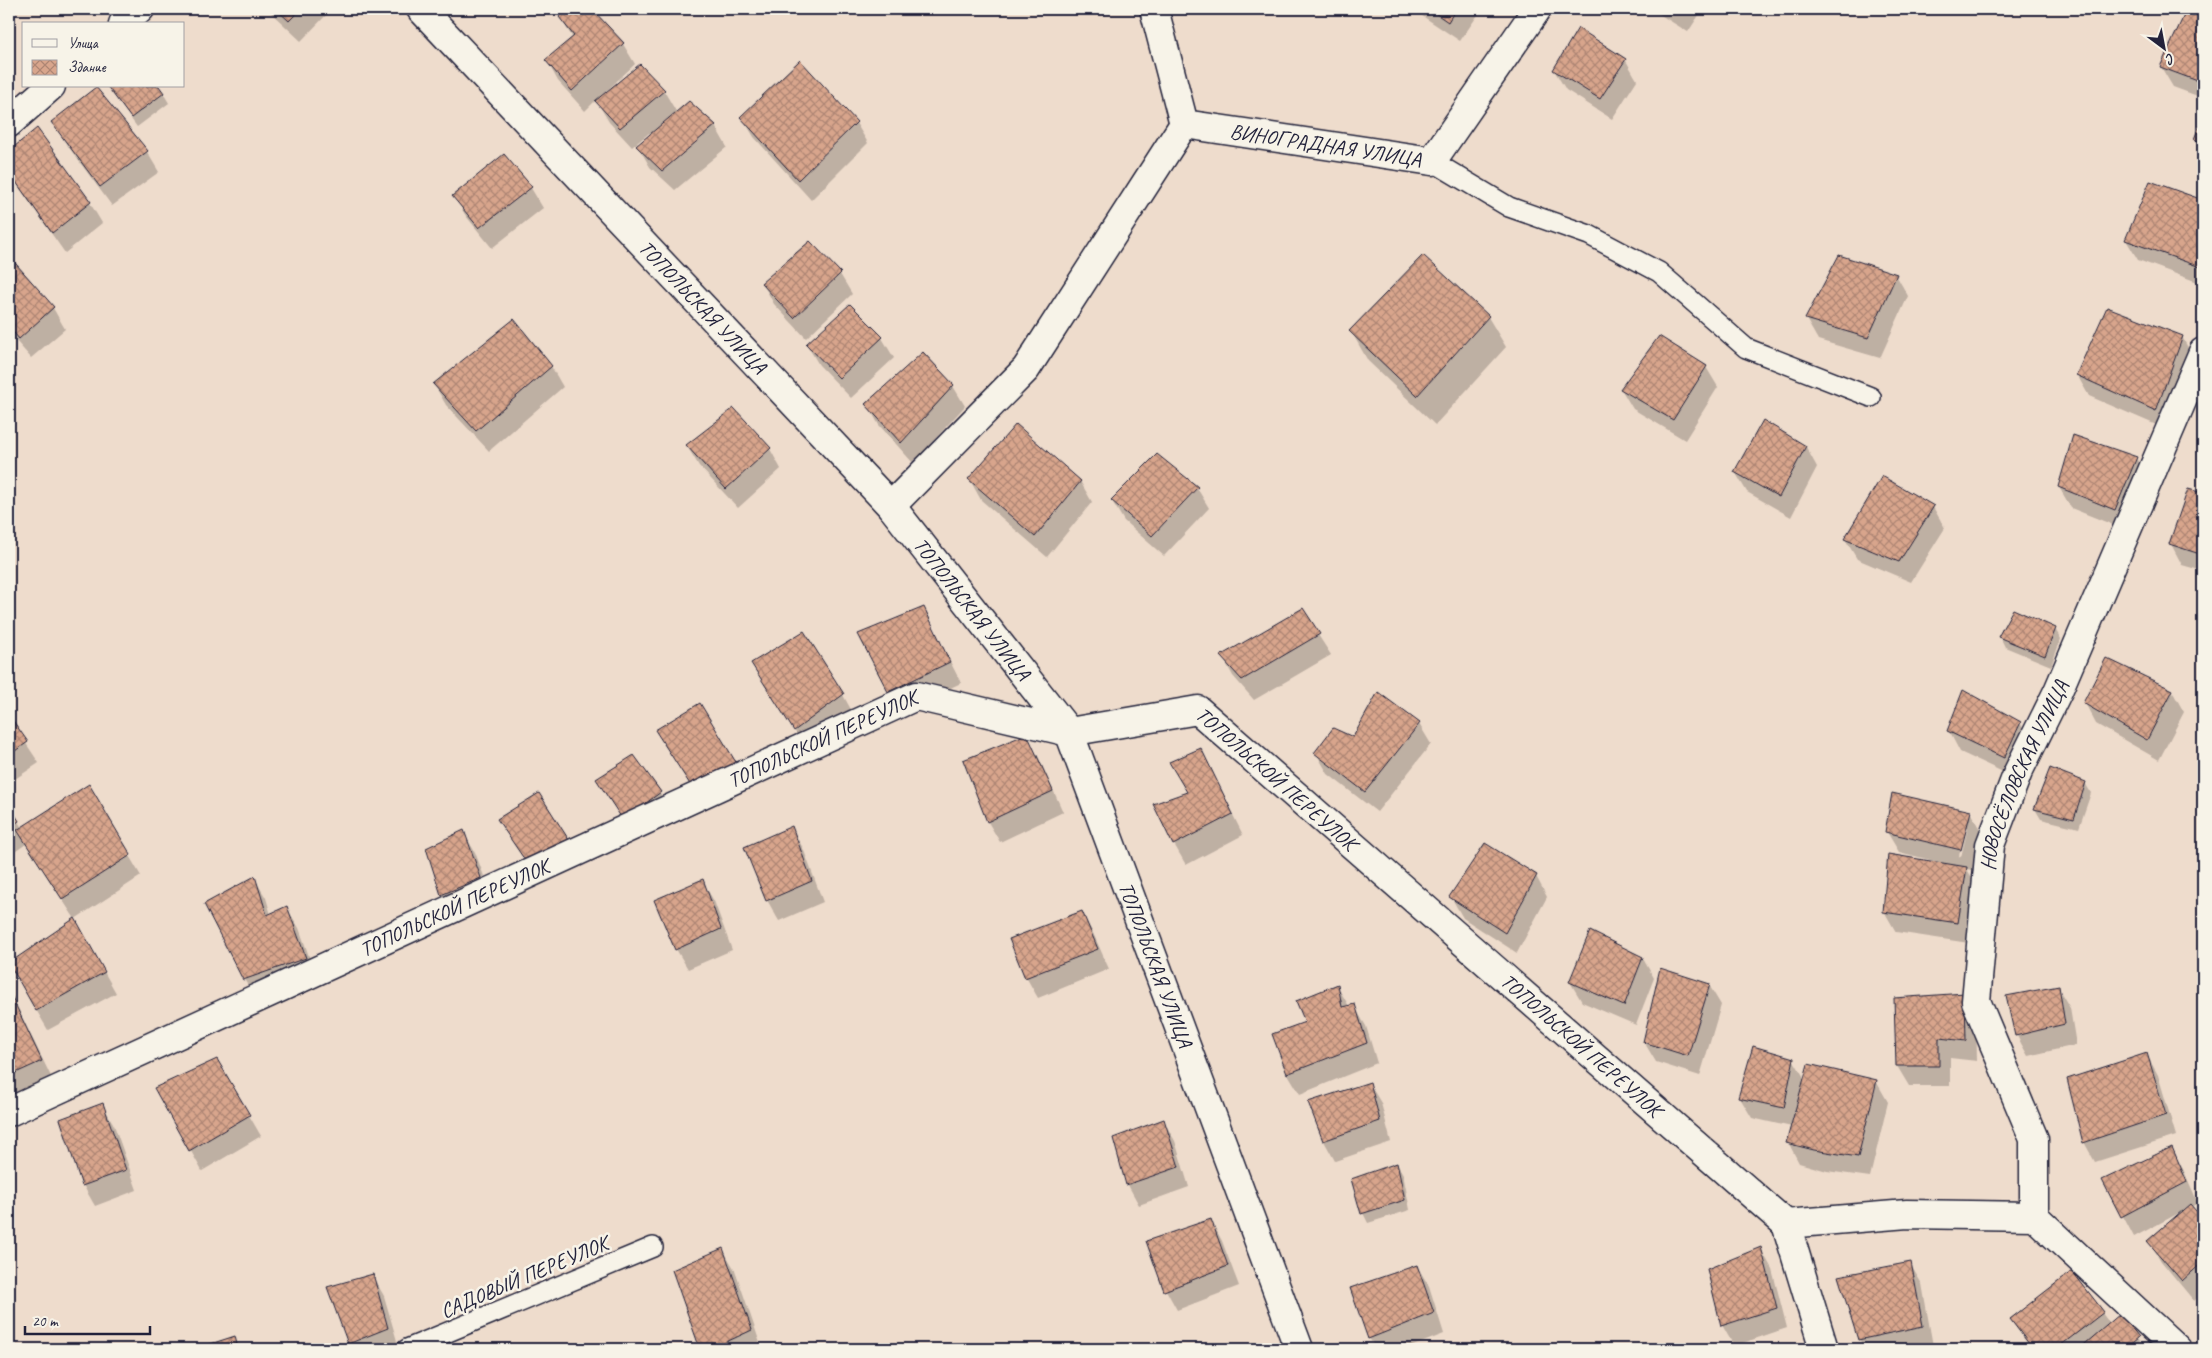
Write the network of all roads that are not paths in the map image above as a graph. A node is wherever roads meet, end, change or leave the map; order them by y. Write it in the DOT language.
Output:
graph roads {
  1 [pos="140,9"];
  2 [pos="421,9"];
  3 [pos="1154,9"];
  4 [pos="1537,9"];
  5 [pos="125,22"];
  6 [pos="49,88"];
  7 [pos="9,123"];
  8 [pos="1184,124"];
  9 [pos="1432,161"];
  10 [pos="2203,352"];
  11 [pos="1871,397"];
  12 [pos="891,506"];
  13 [pos="1069,732"];
  14 [pos="9,1112"];
  15 [pos="2034,1216"];
  16 [pos="1786,1224"];
  17 [pos="653,1247"];
  18 [pos="411,1349"];
  19 [pos="1299,1349"];
  20 [pos="1824,1349"];
  21 [pos="2177,1349"];
  1 -- 5 [label="street"];
  2 -- 12 [label="street, ТОПОЛЬСКАЯ УЛИЦА"];
  3 -- 8 [label="street"];
  4 -- 9 [label="street, ВИНОГРАДНАЯ УЛИЦА"];
  6 -- 7 [label="street"];
  8 -- 9 [label="street, ВИНОГРАДНАЯ УЛИЦА"];
  8 -- 12 [label="street"];
  9 -- 11 [label="lane"];
  10 -- 15 [label="street, НОВОСЁЛОВСКАЯ УЛИЦА"];
  12 -- 13 [label="street, ТОПОЛЬСКАЯ УЛИЦА"];
  13 -- 14 [label="street, ТОПОЛЬСКОЙ ПЕРЕУЛОК"];
  13 -- 16 [label="street, ТОПОЛЬСКОЙ ПЕРЕУЛОК"];
  13 -- 19 [label="street, ТОПОЛЬСКАЯ УЛИЦА"];
  15 -- 16 [label="street"];
  15 -- 21 [label="street"];
  16 -- 20 [label="street"];
  17 -- 18 [label="lane, САДОВЫЙ ПЕРЕУЛОК"];
}
